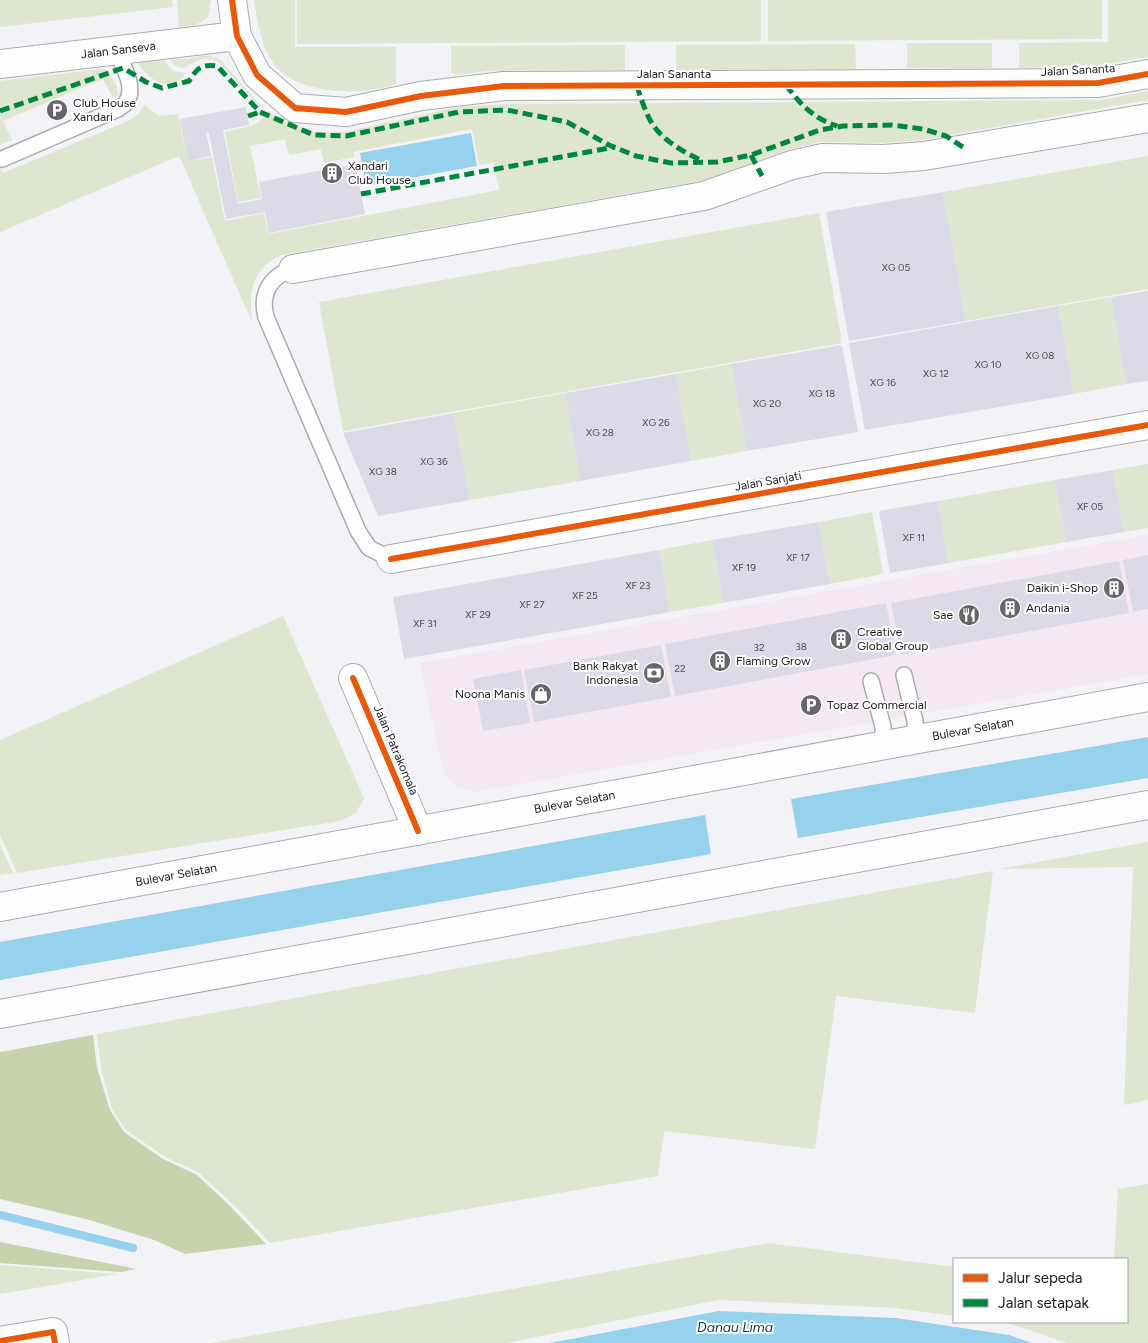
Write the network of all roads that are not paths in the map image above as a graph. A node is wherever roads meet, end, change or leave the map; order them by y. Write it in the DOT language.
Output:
graph roads {
  1 [pos="232,0"];
  2 [pos="237,36"];
  3 [pos="116,50"];
  4 [pos="0,64"];
  5 [pos="1148,74"];
  6 [pos="1148,118"];
  7 [pos="2,158"];
  8 [pos="293,269"];
  9 [pos="1148,425"];
  10 [pos="391,559"];
  11 [pos="904,675"];
  12 [pos="353,678"];
  13 [pos="871,681"];
  14 [pos="1148,697"];
  15 [pos="916,739"];
  16 [pos="884,745"];
  17 [pos="1148,805"];
  18 [pos="418,831"];
  19 [pos="0,907"];
  20 [pos="0,1014"];
  21 [pos="54,1338"];
  22 [pos="0,1341"];
  1 -- 2 [label="street, Jalan Sananta"];
  2 -- 3 [label="street, Jalan Sanseva"];
  2 -- 5 [label="street, Jalan Sananta"];
  3 -- 4 [label="street, Jalan Sanseva"];
  3 -- 7 [label="lane"];
  6 -- 8 [label="street"];
  8 -- 10 [label="lane"];
  9 -- 10 [label="street, Jalan Sanjati"];
  11 -- 15 [label="lane"];
  12 -- 18 [label="street, Jalan Patrakomala"];
  13 -- 16 [label="lane"];
  14 -- 15 [label="street, Bulevar Selatan"];
  15 -- 16 [label="street, Bulevar Selatan"];
  16 -- 18 [label="street, Bulevar Selatan"];
  17 -- 20 [label="street"];
  18 -- 19 [label="street, Bulevar Selatan"];
  21 -- 22 [label="street"];
}
